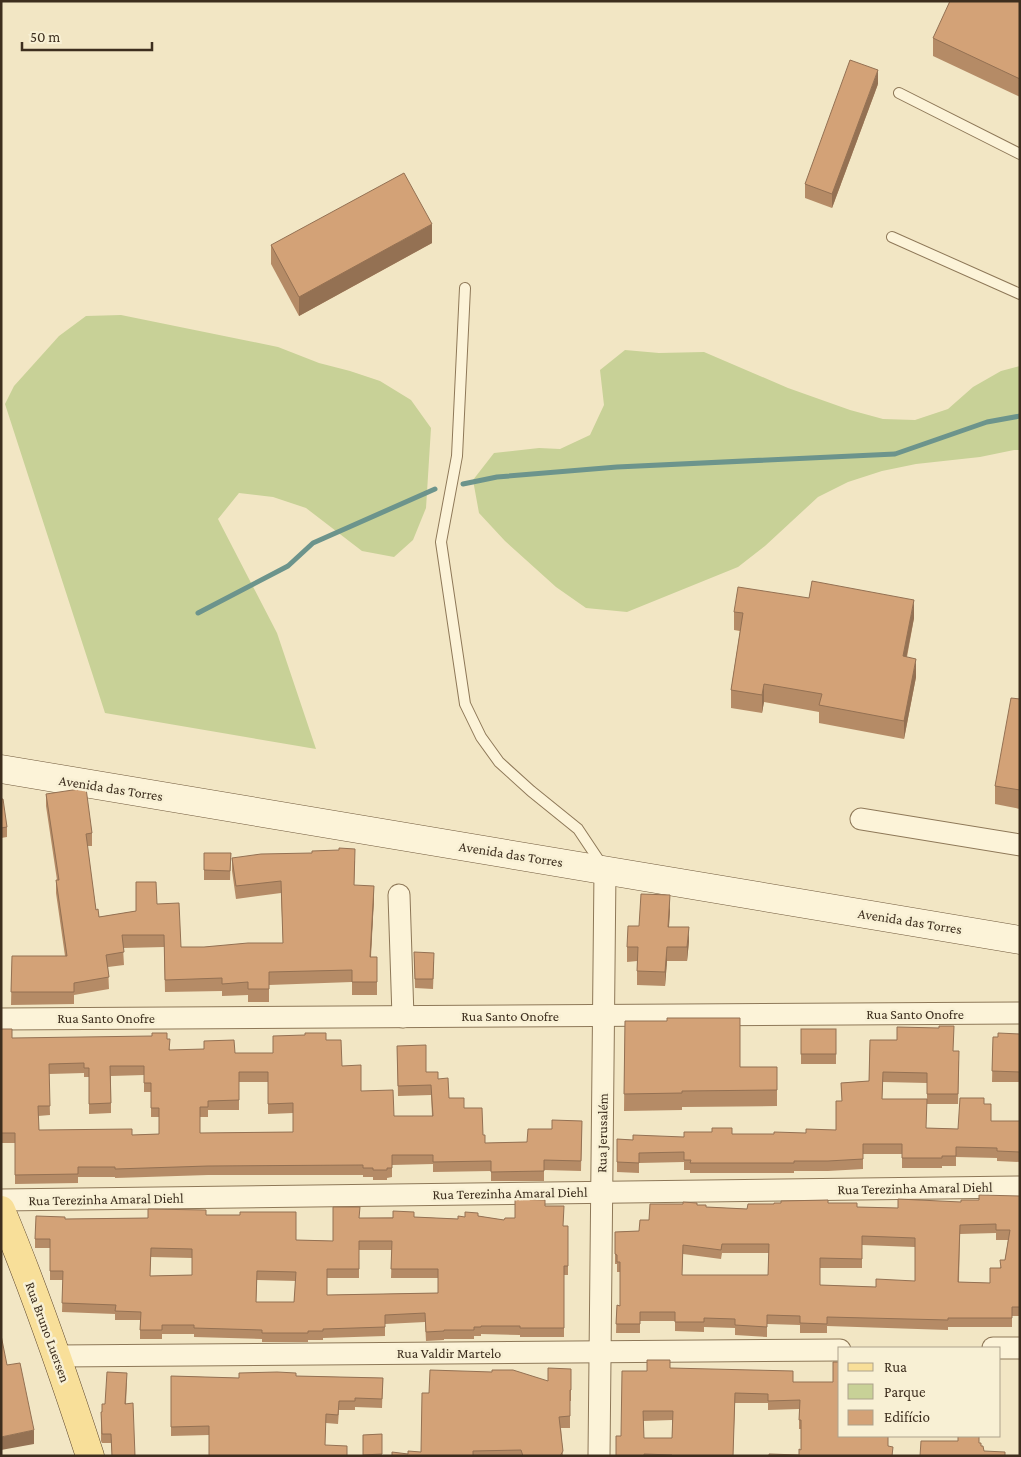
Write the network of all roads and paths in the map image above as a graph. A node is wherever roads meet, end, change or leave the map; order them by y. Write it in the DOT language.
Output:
graph roads {
  1 [pos="899,93"];
  2 [pos="1020,154"];
  3 [pos="892,237"];
  4 [pos="465,288"];
  5 [pos="1020,294"];
  6 [pos="1,769"];
  7 [pos="861,819"];
  8 [pos="1020,845"];
  9 [pos="605,870"];
  10 [pos="399,896"];
  11 [pos="1020,940"];
  12 [pos="1020,1013"];
  13 [pos="604,1016"];
  14 [pos="403,1017"];
  15 [pos="1,1019"];
  16 [pos="1020,1187"];
  17 [pos="602,1192"];
  18 [pos="1,1200"];
  19 [pos="1,1210"];
  20 [pos="1001,1348"];
  21 [pos="1020,1348"];
  22 [pos="838,1350"];
  23 [pos="600,1352"];
  24 [pos="58,1356"];
  25 [pos="90,1456"];
  26 [pos="599,1456"];
  1 -- 2 [label="lane"];
  3 -- 5 [label="lane"];
  4 -- 9 [label="lane"];
  6 -- 9 [label="main road, Avenida das Torres"];
  7 -- 8 [label="street"];
  9 -- 11 [label="main road, Avenida das Torres"];
  9 -- 13 [label="street, Rua Jerusalém"];
  10 -- 14 [label="street"];
  12 -- 13 [label="street, Rua Santo Onofre"];
  13 -- 14 [label="street, Rua Santo Onofre"];
  13 -- 17 [label="street, Rua Jerusalém"];
  14 -- 15 [label="street, Rua Santo Onofre"];
  16 -- 17 [label="street, Rua Terezinha Amaral Diehl"];
  17 -- 18 [label="street, Rua Terezinha Amaral Diehl"];
  17 -- 23 [label="street, Rua Jerusalém"];
  19 -- 24 [label="main road, Rua Bruno Luersen"];
  20 -- 21 [label="street"];
  22 -- 23 [label="street, Rua Valdir Martelo"];
  23 -- 24 [label="street, Rua Valdir Martelo"];
  23 -- 26 [label="street, Rua Jerusalém"];
  24 -- 25 [label="main road, Rua Bruno Luersen"];
}
